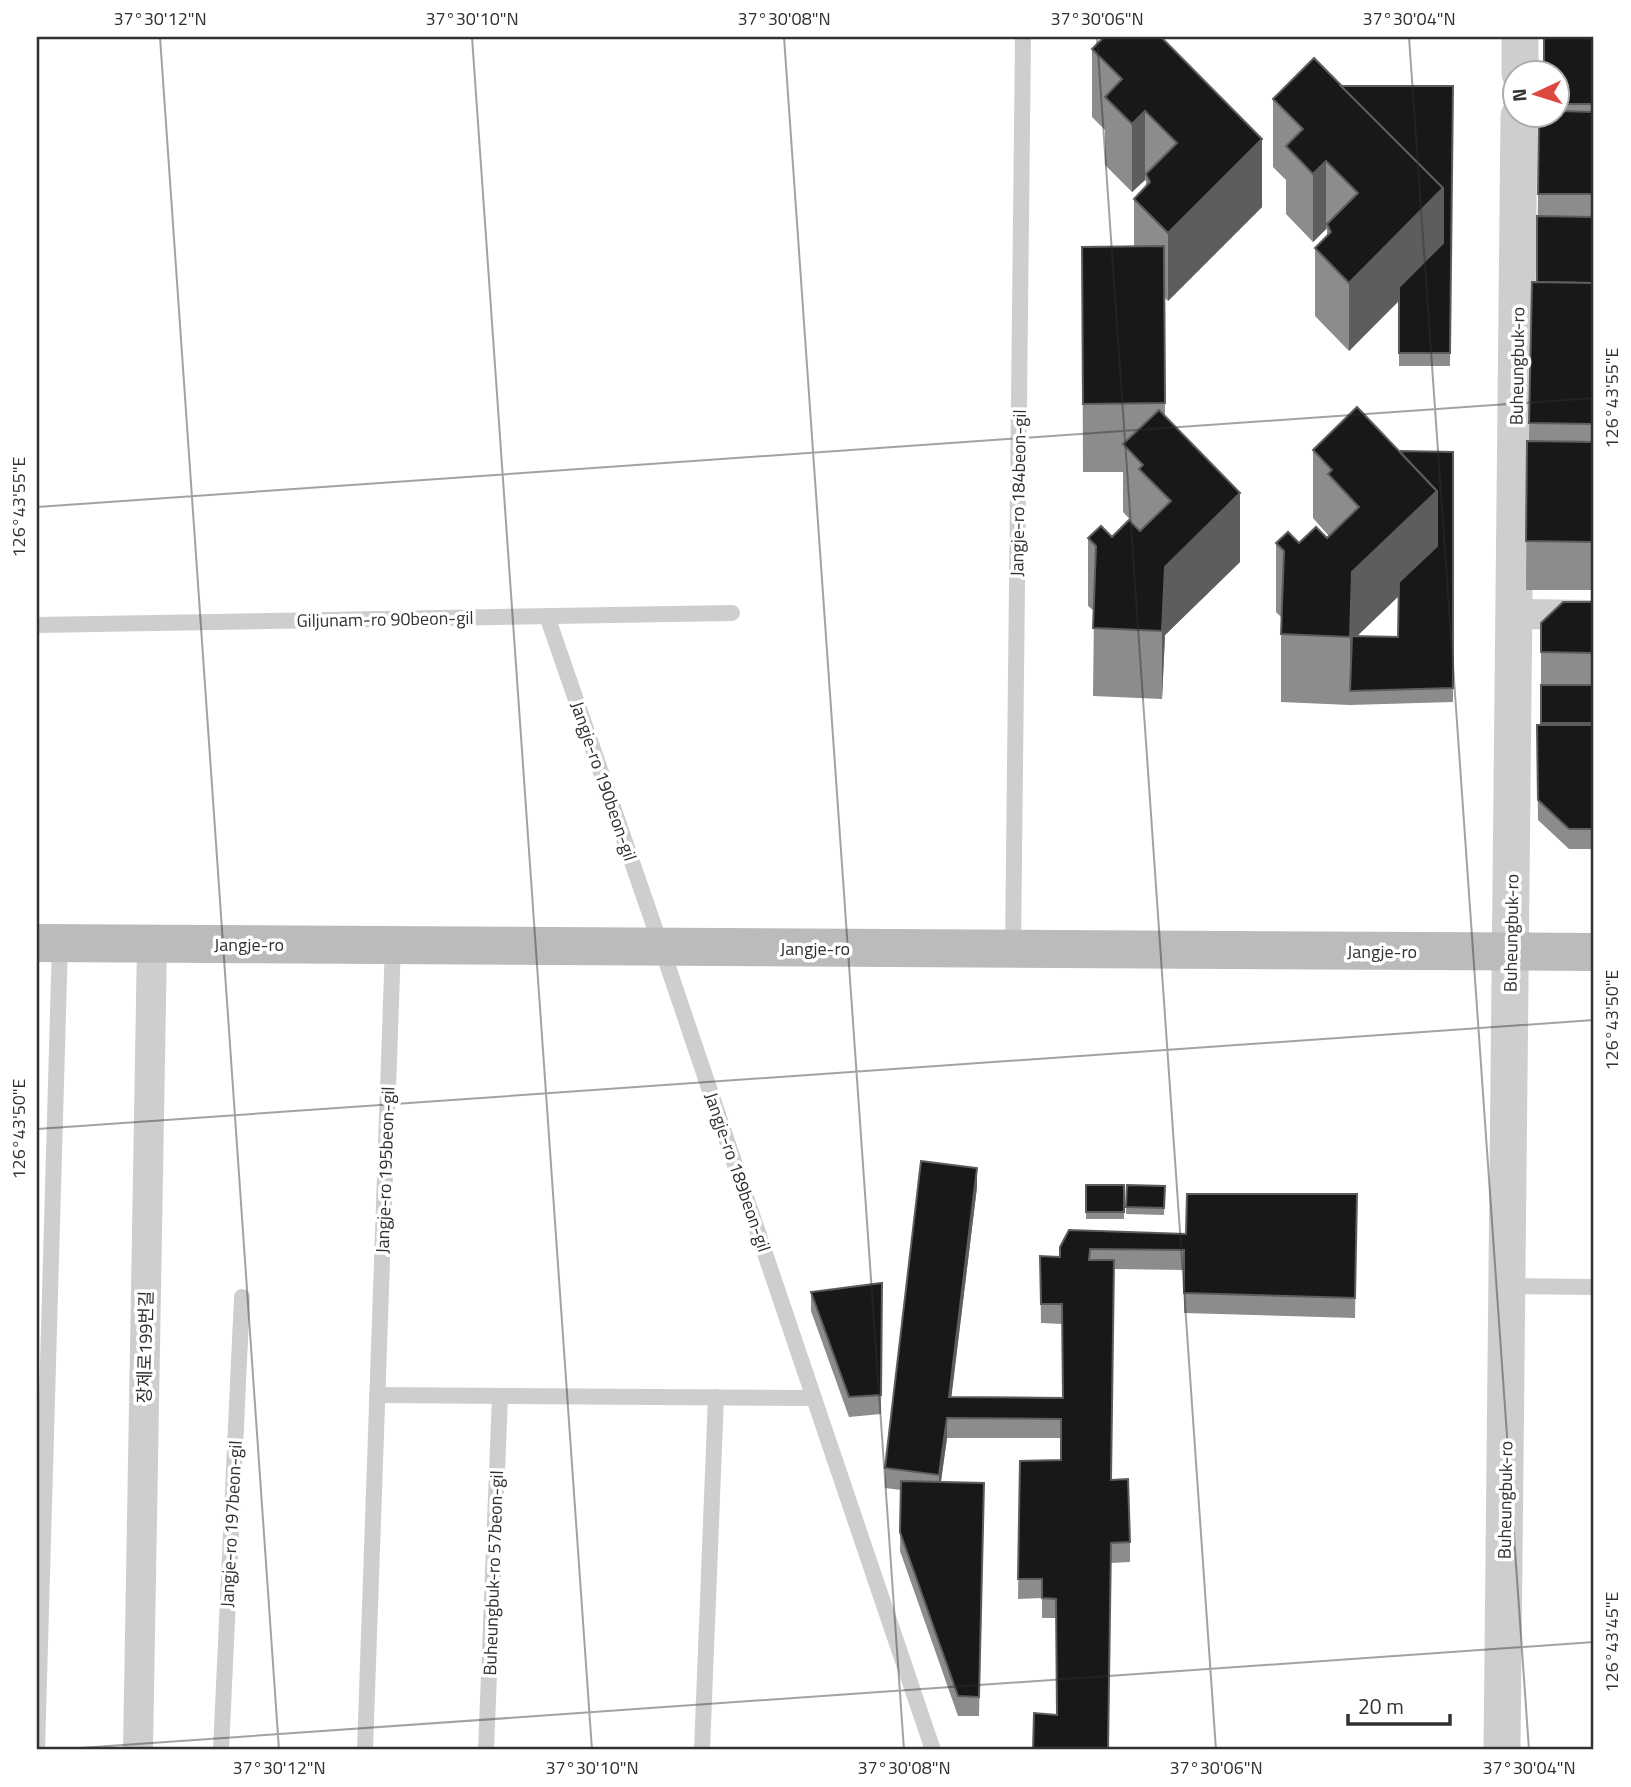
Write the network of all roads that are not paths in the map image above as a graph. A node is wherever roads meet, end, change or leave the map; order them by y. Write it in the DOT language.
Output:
graph roads {
  1 [pos="1023,37"];
  2 [pos="1520,37"];
  3 [pos="1520,60"];
  4 [pos="1519,130"];
  5 [pos="732,613"];
  6 [pos="1514,614"];
  7 [pos="1594,615"];
  8 [pos="547,616"];
  9 [pos="37,625"];
  10 [pos="48,943"];
  11 [pos="152,944"];
  12 [pos="393,945"];
  13 [pos="661,946"];
  14 [pos="1013,949"];
  15 [pos="1511,951"];
  16 [pos="1594,952"];
  17 [pos="1507,1286"];
  18 [pos="1594,1287"];
  19 [pos="242,1297"];
  20 [pos="377,1395"];
  21 [pos="500,1396"];
  22 [pos="716,1397"];
  23 [pos="814,1398"];
  24 [pos="37,1750"];
  25 [pos="138,1750"];
  26 [pos="221,1750"];
  27 [pos="365,1750"];
  28 [pos="486,1750"];
  29 [pos="702,1750"];
  30 [pos="933,1750"];
  31 [pos="1502,1750"];
  1 -- 14 [label="lane, Jangje-ro 184beon-gil"];
  2 -- 3 [label="street"];
  4 -- 6 [label="street, Buheungbuk-ro"];
  5 -- 8 [label="lane, Giljunam-ro 90beon-gil"];
  6 -- 7 [label="street"];
  6 -- 15 [label="street, Buheungbuk-ro"];
  8 -- 9 [label="lane, Giljunam-ro 90beon-gil"];
  8 -- 13 [label="lane, Jangje-ro 190beon-gil"];
  10 -- 11 [label="main road, Jangje-ro"];
  10 -- 24 [label="lane"];
  11 -- 12 [label="main road, Jangje-ro"];
  11 -- 25 [label="street, 장제로199번길"];
  12 -- 13 [label="main road, Jangje-ro"];
  12 -- 20 [label="lane, Jangje-ro 195beon-gil"];
  13 -- 14 [label="main road, Jangje-ro"];
  13 -- 23 [label="lane, Jangje-ro 189beon-gil"];
  14 -- 15 [label="main road, Jangje-ro"];
  15 -- 16 [label="main road, Jangje-ro"];
  15 -- 17 [label="street, Buheungbuk-ro"];
  17 -- 18 [label="lane"];
  17 -- 31 [label="street, Buheungbuk-ro"];
  19 -- 26 [label="lane, Jangje-ro 197beon-gil"];
  20 -- 21 [label="lane"];
  20 -- 27 [label="lane, Jangje-ro 195beon-gil"];
  21 -- 22 [label="lane"];
  21 -- 28 [label="lane, Buheungbuk-ro 57beon-gil"];
  22 -- 23 [label="lane"];
  22 -- 29 [label="lane"];
  23 -- 30 [label="lane, Jangje-ro 189beon-gil"];
}
